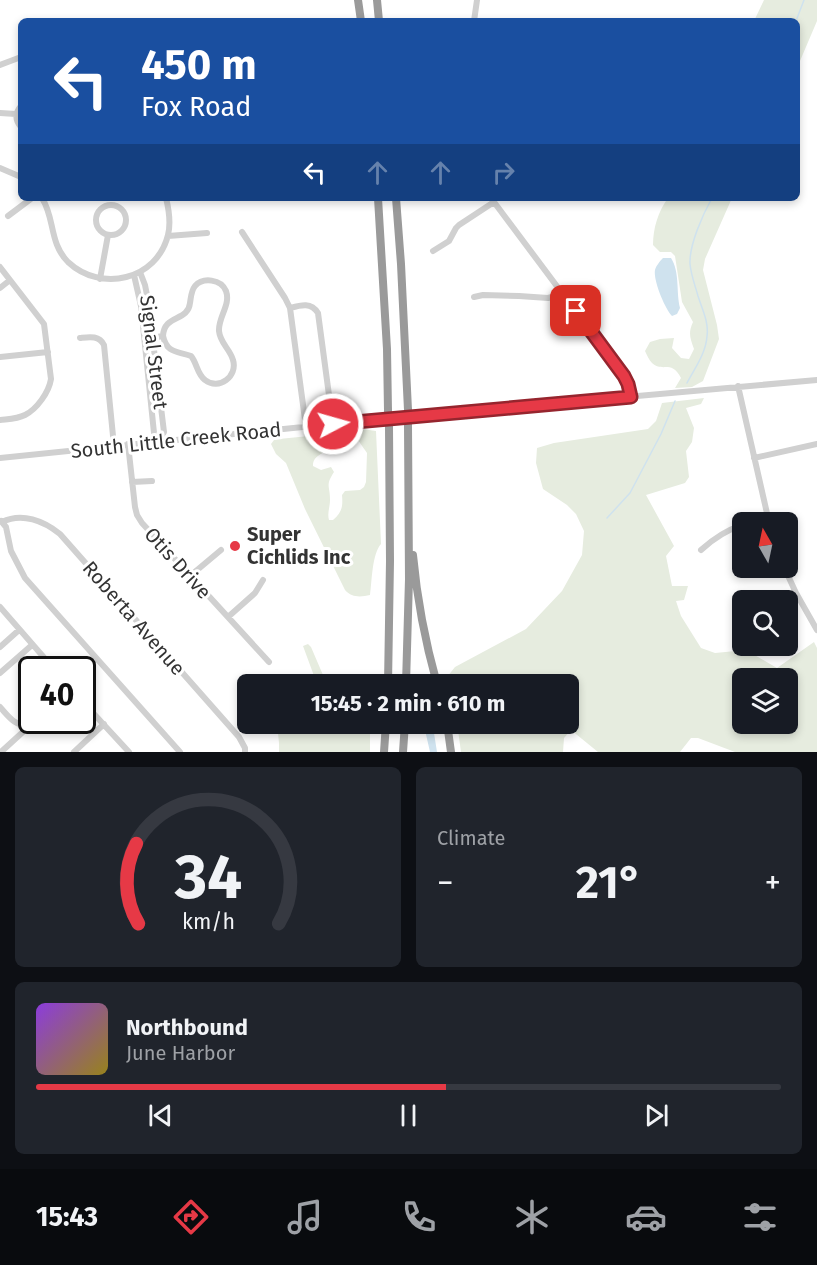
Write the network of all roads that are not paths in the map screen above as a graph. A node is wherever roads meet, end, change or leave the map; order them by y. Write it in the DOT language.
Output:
graph roads {
  1 [pos="358,0"];
  2 [pos="377,0"];
  3 [pos="477,0"];
  4 [pos="361,18"];
  5 [pos="379,18"];
  6 [pos="474,18"];
  7 [pos="18,58"];
  8 [pos="0,65"];
  9 [pos="18,111"];
  10 [pos="0,113"];
  11 [pos="16,114"];
  12 [pos="18,122"];
  13 [pos="0,168"];
  14 [pos="18,176"];
  15 [pos="28,201"];
  16 [pos="43,201"];
  17 [pos="167,201"];
  18 [pos="378,201"];
  19 [pos="396,201"];
  20 [pos="492,201"];
  21 [pos="494,201"];
  22 [pos="8,216"];
  23 [pos="242,232"];
  24 [pos="207,233"];
  25 [pos="108,235"];
  26 [pos="168,236"];
  27 [pos="434,251"];
  28 [pos="0,267"];
  29 [pos="137,274"];
  30 [pos="100,279"];
  31 [pos="10,280"];
  32 [pos="0,288"];
  33 [pos="562,294"];
  34 [pos="474,297"];
  35 [pos="290,308"];
  36 [pos="163,336"];
  37 [pos="153,337"];
  38 [pos="80,338"];
  39 [pos="144,338"];
  40 [pos="48,352"];
  41 [pos="0,357"];
  42 [pos="817,380"];
  43 [pos="738,387"];
  44 [pos="631,397"];
  45 [pos="0,420"];
  46 [pos="333,424"];
  47 [pos="306,427"];
  48 [pos="159,441"];
  49 [pos="128,444"];
  50 [pos="817,444"];
  51 [pos="114,446"];
  52 [pos="0,458"];
  53 [pos="754,458"];
  54 [pos="152,481"];
  55 [pos="132,482"];
  56 [pos="409,502"];
  57 [pos="767,512"];
  58 [pos="1,522"];
  59 [pos="732,529"];
  60 [pos="221,550"];
  61 [pos="701,550"];
  62 [pos="190,576"];
  63 [pos="789,578"];
  64 [pos="263,580"];
  65 [pos="0,607"];
  66 [pos="228,617"];
  67 [pos="19,630"];
  68 [pos="817,630"];
  69 [pos="32,645"];
  70 [pos="0,647"];
  71 [pos="42,656"];
  72 [pos="269,662"];
  73 [pos="0,673"];
  74 [pos="388,674"];
  75 [pos="406,674"];
  76 [pos="434,674"];
  77 [pos="0,707"];
  78 [pos="96,715"];
  79 [pos="18,724"];
  80 [pos="104,724"];
  81 [pos="20,734"];
  82 [pos="385,734"];
  83 [pos="404,734"];
  84 [pos="449,734"];
  85 [pos="1,752"];
  86 [pos="74,752"];
  87 [pos="129,752"];
  88 [pos="180,752"];
  89 [pos="245,752"];
  90 [pos="384,752"];
  91 [pos="403,752"];
  92 [pos="451,752"];
  1 -- 4 [label="highway"];
  2 -- 5 [label="highway"];
  3 -- 6 [label="street"];
  7 -- 8 [label="street"];
  9 -- 11 [label="street"];
  10 -- 11 [label="street"];
  11 -- 12 [label="street"];
  13 -- 14 [label="street"];
  15 -- 22 [label="street"];
  16 -- 30 [label="street"];
  17 -- 26 [label="street"];
  18 -- 74 [label="highway, bridge"];
  19 -- 56 [label="highway, bridge"];
  20 -- 27 [label="street"];
  21 -- 33 [label="street"];
  23 -- 35 [label="street"];
  24 -- 26 [label="street"];
  25 -- 25 [label="street"];
  25 -- 30 [label="street"];
  26 -- 29 [label="street"];
  28 -- 31 [label="street"];
  29 -- 30 [label="street"];
  29 -- 37 [label="street, Signal Street"];
  29 -- 39 [label="street, Signal Street"];
  31 -- 32 [label="street"];
  31 -- 40 [label="street"];
  33 -- 34 [label="street"];
  33 -- 44 [label="street"];
  35 -- 46 [label="street"];
  35 -- 47 [label="street"];
  36 -- 36 [label="street"];
  36 -- 37 [label="street"];
  37 -- 39 [label="street"];
  37 -- 48 [label="street, Signal Street"];
  38 -- 51 [label="street"];
  39 -- 48 [label="street, Signal Street"];
  40 -- 41 [label="street"];
  40 -- 45 [label="street"];
  42 -- 43 [label="street, South Little Creek Road"];
  43 -- 44 [label="street, South Little Creek Road"];
  43 -- 53 [label="street"];
  44 -- 46 [label="street, South Little Creek Road"];
  46 -- 47 [label="street, South Little Creek Road"];
  47 -- 48 [label="street, South Little Creek Road"];
  48 -- 49 [label="street, South Little Creek Road"];
  49 -- 51 [label="street, South Little Creek Road"];
  49 -- 55 [label="street, Otis Drive"];
  50 -- 53 [label="street"];
  51 -- 52 [label="street, South Little Creek Road"];
  53 -- 57 [label="street"];
  54 -- 55 [label="street"];
  55 -- 62 [label="street, Otis Drive"];
  56 -- 75 [label="highway"];
  56 -- 76 [label="highway"];
  58 -- 88 [label="street"];
  58 -- 89 [label="street, Roberta Avenue"];
  59 -- 61 [label="street"];
  60 -- 62 [label="street"];
  62 -- 66 [label="street, Otis Drive"];
  63 -- 68 [label="street"];
  64 -- 66 [label="street"];
  65 -- 67 [label="street"];
  66 -- 72 [label="street, Otis Drive"];
  67 -- 69 [label="street"];
  67 -- 70 [label="street"];
  69 -- 71 [label="street"];
  69 -- 73 [label="street"];
  77 -- 79 [label="street"];
  78 -- 80 [label="street"];
  80 -- 86 [label="street"];
  80 -- 87 [label="street"];
  81 -- 85 [label="street"];
  82 -- 90 [label="highway"];
  83 -- 91 [label="highway"];
  84 -- 92 [label="highway"];
}
